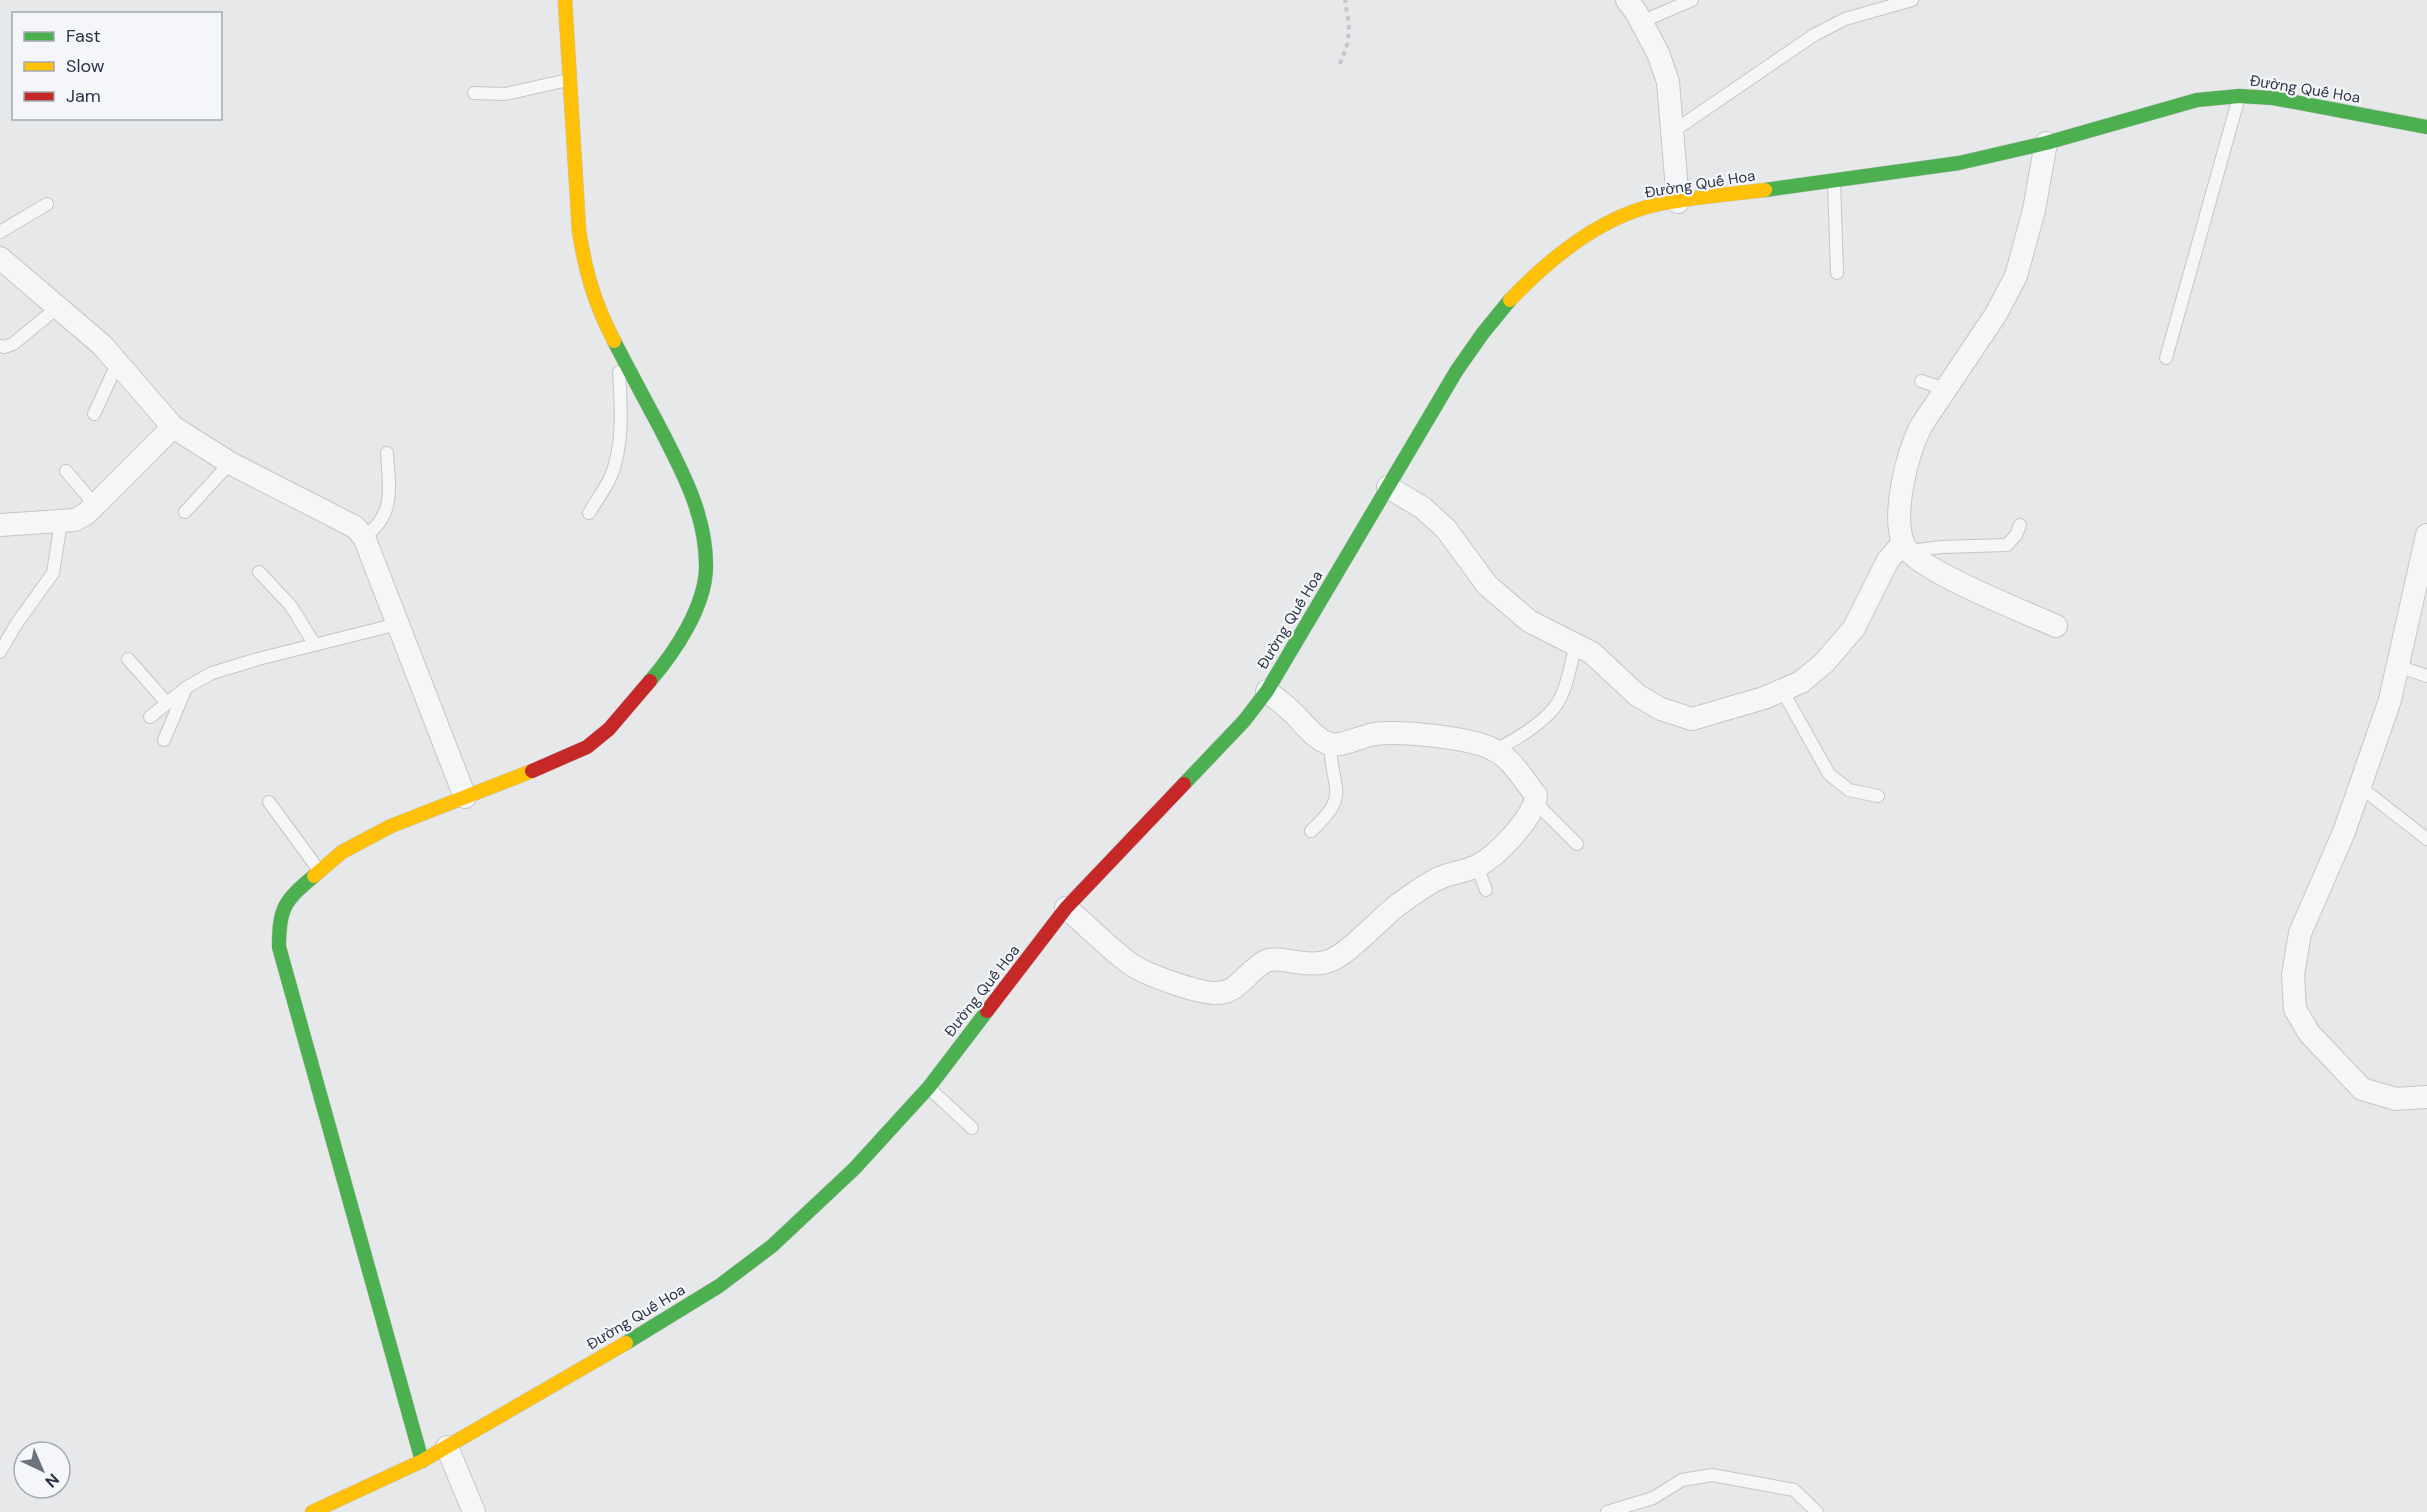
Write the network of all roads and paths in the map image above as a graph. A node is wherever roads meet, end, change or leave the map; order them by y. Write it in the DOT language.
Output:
graph roads {
  1 [pos="565,0"];
  2 [pos="1345,0"];
  3 [pos="1627,0"];
  4 [pos="1692,0"];
  5 [pos="1912,0"];
  6 [pos="1641,22"];
  7 [pos="1340,64"];
  8 [pos="570,80"];
  9 [pos="474,93"];
  10 [pos="2239,96"];
  11 [pos="2427,126"];
  12 [pos="1672,132"];
  13 [pos="2046,143"];
  14 [pos="1834,180"];
  15 [pos="1678,202"];
  16 [pos="47,204"];
  17 [pos="0,232"];
  18 [pos="0,258"];
  19 [pos="1837,273"];
  20 [pos="58,307"];
  21 [pos="0,346"];
  22 [pos="617,347"];
  23 [pos="2166,358"];
  24 [pos="117,364"];
  25 [pos="1921,381"];
  26 [pos="1945,389"];
  27 [pos="94,414"];
  28 [pos="173,427"];
  29 [pos="387,453"];
  30 [pos="230,464"];
  31 [pos="66,471"];
  32 [pos="1388,487"];
  33 [pos="95,505"];
  34 [pos="185,512"];
  35 [pos="590,513"];
  36 [pos="61,522"];
  37 [pos="0,525"];
  38 [pos="2020,525"];
  39 [pos="2427,536"];
  40 [pos="364,537"];
  41 [pos="1906,548"];
  42 [pos="259,572"];
  43 [pos="398,624"];
  44 [pos="2056,626"];
  45 [pos="315,645"];
  46 [pos="1575,645"];
  47 [pos="0,652"];
  48 [pos="128,659"];
  49 [pos="2398,666"];
  50 [pos="2427,676"];
  51 [pos="187,687"];
  52 [pos="1782,690"];
  53 [pos="1267,691"];
  54 [pos="166,702"];
  55 [pos="150,717"];
  56 [pos="164,740"];
  57 [pos="1330,745"];
  58 [pos="1496,750"];
  59 [pos="2359,786"];
  60 [pos="1878,796"];
  61 [pos="465,797"];
  62 [pos="269,802"];
  63 [pos="1536,803"];
  64 [pos="1311,831"];
  65 [pos="2427,839"];
  66 [pos="1577,844"];
  67 [pos="1477,866"];
  68 [pos="318,870"];
  69 [pos="1486,890"];
  70 [pos="1066,908"];
  71 [pos="929,1087"];
  72 [pos="2427,1097"];
  73 [pos="972,1128"];
  74 [pos="447,1447"];
  75 [pos="422,1461"];
  76 [pos="312,1512"];
  77 [pos="474,1512"];
  78 [pos="1606,1512"];
  79 [pos="1817,1512"];
  1 -- 8 [label="street"];
  2 -- 7 [label="path"];
  3 -- 6 [label="street"];
  4 -- 6 [label="lane"];
  5 -- 12 [label="lane"];
  6 -- 12 [label="street"];
  8 -- 9 [label="lane"];
  8 -- 22 [label="street"];
  10 -- 11 [label="street, Đường Quế Hoa"];
  10 -- 13 [label="street, Đường Quế Hoa"];
  10 -- 23 [label="lane"];
  12 -- 15 [label="street"];
  13 -- 14 [label="street, Đường Quế Hoa"];
  13 -- 26 [label="street"];
  14 -- 15 [label="street, Đường Quế Hoa"];
  14 -- 19 [label="lane"];
  15 -- 32 [label="street, Đường Quế Hoa"];
  16 -- 17 [label="lane"];
  18 -- 20 [label="street"];
  20 -- 21 [label="lane"];
  20 -- 24 [label="street"];
  22 -- 35 [label="lane"];
  22 -- 61 [label="street"];
  24 -- 27 [label="lane"];
  24 -- 28 [label="street"];
  25 -- 26 [label="lane"];
  26 -- 41 [label="street"];
  28 -- 30 [label="street"];
  28 -- 33 [label="street"];
  29 -- 40 [label="lane"];
  30 -- 34 [label="lane"];
  30 -- 40 [label="street"];
  31 -- 33 [label="lane"];
  32 -- 46 [label="street"];
  32 -- 53 [label="street, Đường Quế Hoa"];
  33 -- 36 [label="street"];
  36 -- 37 [label="street"];
  36 -- 47 [label="lane"];
  38 -- 41 [label="lane"];
  39 -- 49 [label="street"];
  40 -- 43 [label="street"];
  41 -- 44 [label="street"];
  41 -- 52 [label="street"];
  42 -- 45 [label="lane"];
  43 -- 45 [label="lane"];
  43 -- 61 [label="street"];
  45 -- 51 [label="lane"];
  46 -- 52 [label="street"];
  46 -- 58 [label="lane"];
  48 -- 54 [label="lane"];
  49 -- 50 [label="lane"];
  49 -- 59 [label="street"];
  51 -- 54 [label="lane"];
  51 -- 56 [label="lane"];
  52 -- 60 [label="lane"];
  53 -- 57 [label="street"];
  53 -- 70 [label="street, Đường Quế Hoa"];
  54 -- 55 [label="lane"];
  57 -- 58 [label="street"];
  57 -- 64 [label="lane"];
  58 -- 63 [label="street"];
  59 -- 65 [label="lane"];
  59 -- 72 [label="street"];
  61 -- 68 [label="street"];
  62 -- 68 [label="lane"];
  63 -- 66 [label="lane"];
  63 -- 67 [label="street"];
  67 -- 69 [label="lane"];
  67 -- 70 [label="street"];
  68 -- 75 [label="street"];
  70 -- 71 [label="street, Đường Quế Hoa"];
  71 -- 73 [label="lane"];
  71 -- 74 [label="street, Đường Quế Hoa"];
  74 -- 75 [label="street, Đường Quế Hoa"];
  74 -- 77 [label="street"];
  75 -- 76 [label="street, Đường Quế Hoa"];
  78 -- 79 [label="lane"];
}
